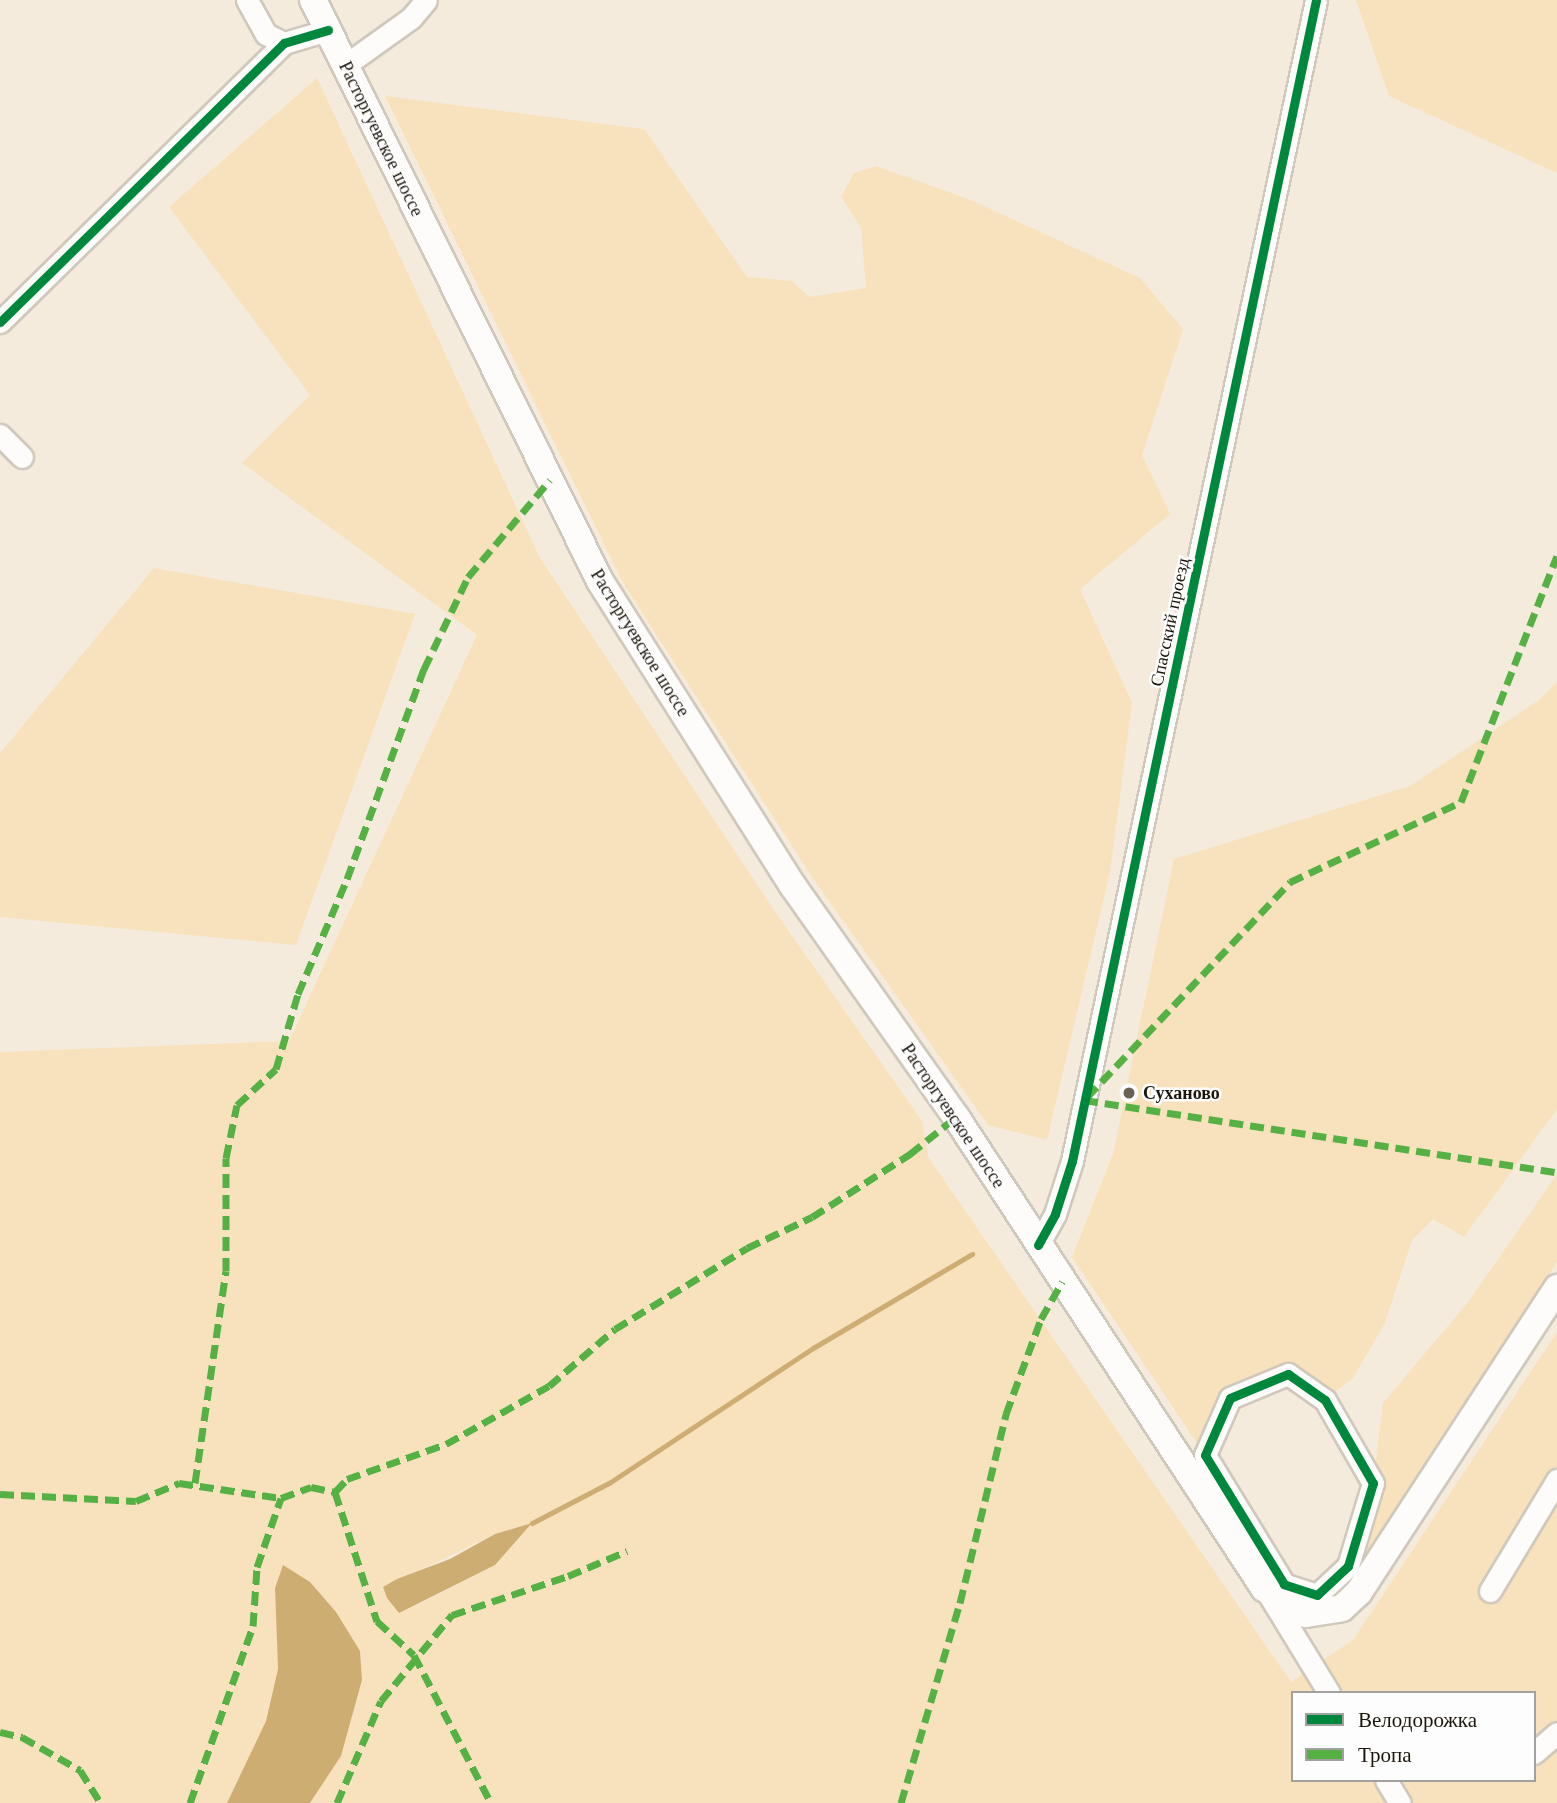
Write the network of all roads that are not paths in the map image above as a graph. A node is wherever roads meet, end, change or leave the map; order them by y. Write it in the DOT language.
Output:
graph roads {
  1 [pos="247,0"];
  2 [pos="313,0"];
  3 [pos="426,0"];
  4 [pos="1316,0"];
  5 [pos="328,30"];
  6 [pos="284,43"];
  7 [pos="344,66"];
  8 [pos="0,322"];
  9 [pos="0,435"];
  10 [pos="22,457"];
  11 [pos="1038,1245"];
  12 [pos="1557,1288"];
  13 [pos="1557,1480"];
  14 [pos="1265,1588"];
  15 [pos="1490,1591"];
  16 [pos="1317,1595"];
  17 [pos="1328,1691"];
  18 [pos="1557,1732"];
  19 [pos="1536,1751"];
  20 [pos="1387,1782"];
  21 [pos="1401,1803"];
  1 -- 6 [label="street"];
  2 -- 5 [label="main road, Расторгуевское шоссе"];
  3 -- 7 [label="street"];
  4 -- 11 [label="street, Спасский проезд"];
  5 -- 6 [label="street"];
  5 -- 7 [label="main road, Расторгуевское шоссе"];
  6 -- 8 [label="street"];
  7 -- 11 [label="main road, Расторгуевское шоссе"];
  9 -- 10 [label="street"];
  11 -- 14 [label="main road, Расторгуевское шоссе"];
  12 -- 14 [label="main road"];
  13 -- 15 [label="street"];
  14 -- 17 [label="street"];
  16 -- 16 [label="street"];
  18 -- 19 [label="street"];
  20 -- 21 [label="street"];
}
